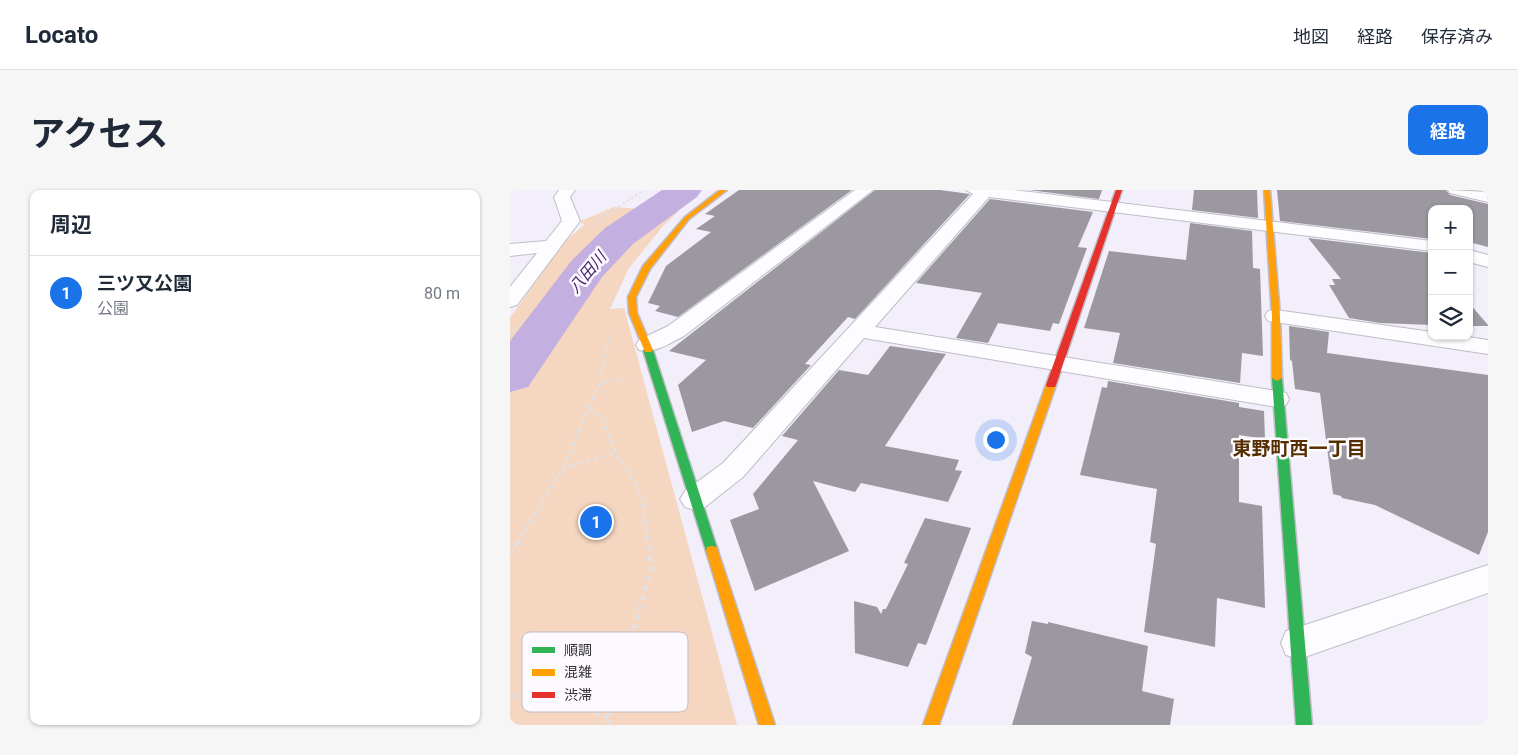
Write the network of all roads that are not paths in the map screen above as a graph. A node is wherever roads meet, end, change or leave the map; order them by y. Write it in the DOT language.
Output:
graph roads {
  1 [pos="567,190"];
  2 [pos="724,190"];
  3 [pos="865,190"];
  4 [pos="1118,190"];
  5 [pos="1267,190"];
  6 [pos="1456,190"];
  7 [pos="980,191"];
  8 [pos="1488,197"];
  9 [pos="1113,207"];
  10 [pos="1271,227"];
  11 [pos="551,246"];
  12 [pos="1428,246"];
  13 [pos="510,250"];
  14 [pos="1473,257"];
  15 [pos="1488,261"];
  16 [pos="510,301"];
  17 [pos="1276,316"];
  18 [pos="859,331"];
  19 [pos="647,346"];
  20 [pos="1488,348"];
  21 [pos="1058,363"];
  22 [pos="1277,399"];
  23 [pos="695,499"];
  24 [pos="1488,579"];
  25 [pos="1299,643"];
  26 [pos="767,725"];
  27 [pos="931,725"];
  28 [pos="1304,725"];
  1 -- 11 [label="street"];
  2 -- 19 [label="street"];
  3 -- 19 [label="street"];
  4 -- 9 [label="street"];
  5 -- 10 [label="street"];
  6 -- 8 [label="street"];
  7 -- 9 [label="street"];
  7 -- 18 [label="street"];
  9 -- 10 [label="street"];
  9 -- 21 [label="street"];
  10 -- 12 [label="street"];
  10 -- 17 [label="street"];
  11 -- 13 [label="street"];
  11 -- 16 [label="street"];
  14 -- 15 [label="street"];
  17 -- 20 [label="street"];
  17 -- 22 [label="street"];
  18 -- 21 [label="street"];
  18 -- 23 [label="street"];
  19 -- 23 [label="street"];
  21 -- 22 [label="street"];
  21 -- 27 [label="street"];
  22 -- 25 [label="street"];
  23 -- 26 [label="street"];
  24 -- 25 [label="street"];
  25 -- 28 [label="street"];
}
